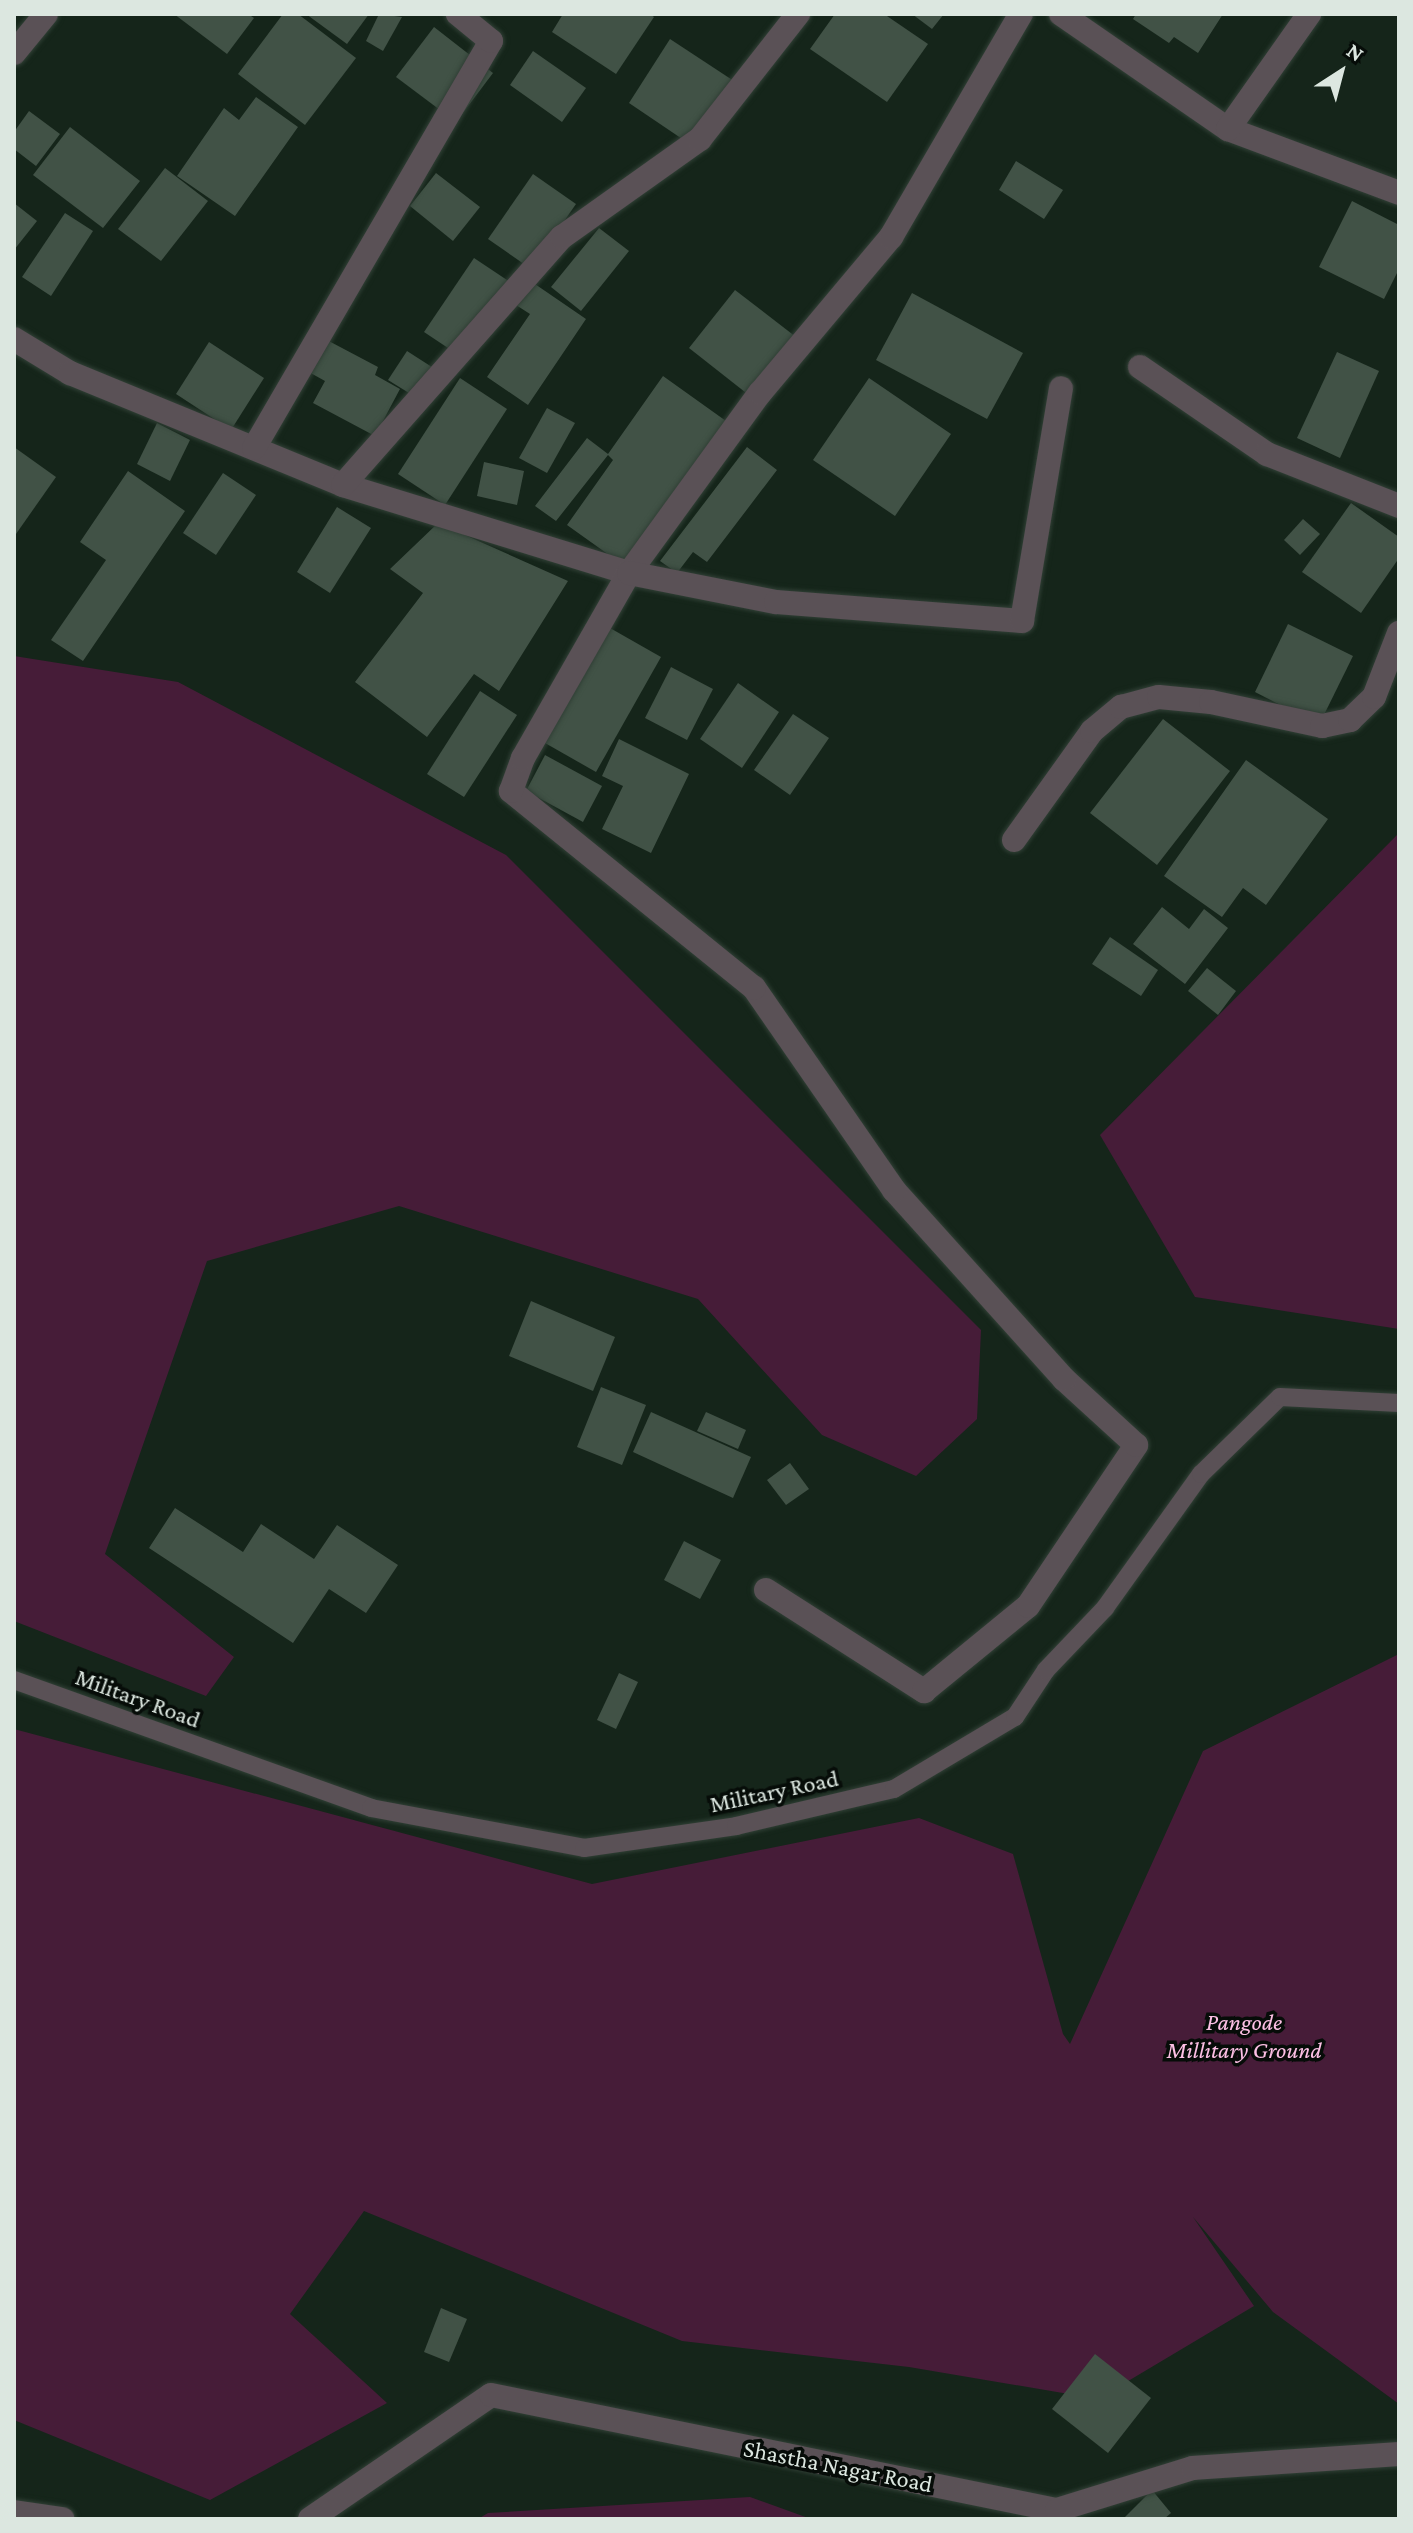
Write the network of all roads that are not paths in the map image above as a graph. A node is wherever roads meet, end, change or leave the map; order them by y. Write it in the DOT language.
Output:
graph roads {
  1 [pos="46,14"];
  2 [pos="458,14"];
  3 [pos="798,14"];
  4 [pos="1021,14"];
  5 [pos="1061,14"];
  6 [pos="1309,14"];
  7 [pos="14,53"];
  8 [pos="1228,129"];
  9 [pos="1399,193"];
  10 [pos="14,339"];
  11 [pos="1140,367"];
  12 [pos="1061,388"];
  13 [pos="254,448"];
  14 [pos="343,485"];
  15 [pos="1399,506"];
  16 [pos="629,573"];
  17 [pos="1399,633"];
  18 [pos="1014,840"];
  19 [pos="1399,1403"];
  20 [pos="766,1590"];
  21 [pos="14,1680"];
  22 [pos="1399,2454"];
  23 [pos="14,2512"];
  24 [pos="62,2519"];
  25 [pos="310,2519"];
  1 -- 7 [label="street"];
  2 -- 13 [label="street"];
  3 -- 14 [label="street"];
  4 -- 16 [label="street"];
  5 -- 8 [label="street"];
  6 -- 8 [label="street"];
  8 -- 9 [label="street"];
  10 -- 13 [label="street"];
  11 -- 15 [label="street"];
  12 -- 16 [label="street"];
  13 -- 14 [label="street"];
  14 -- 16 [label="street"];
  16 -- 20 [label="street"];
  17 -- 18 [label="street"];
  19 -- 21 [label="lane, Military Road"];
  22 -- 25 [label="street, Shastha Nagar Road"];
  23 -- 24 [label="street"];
}
